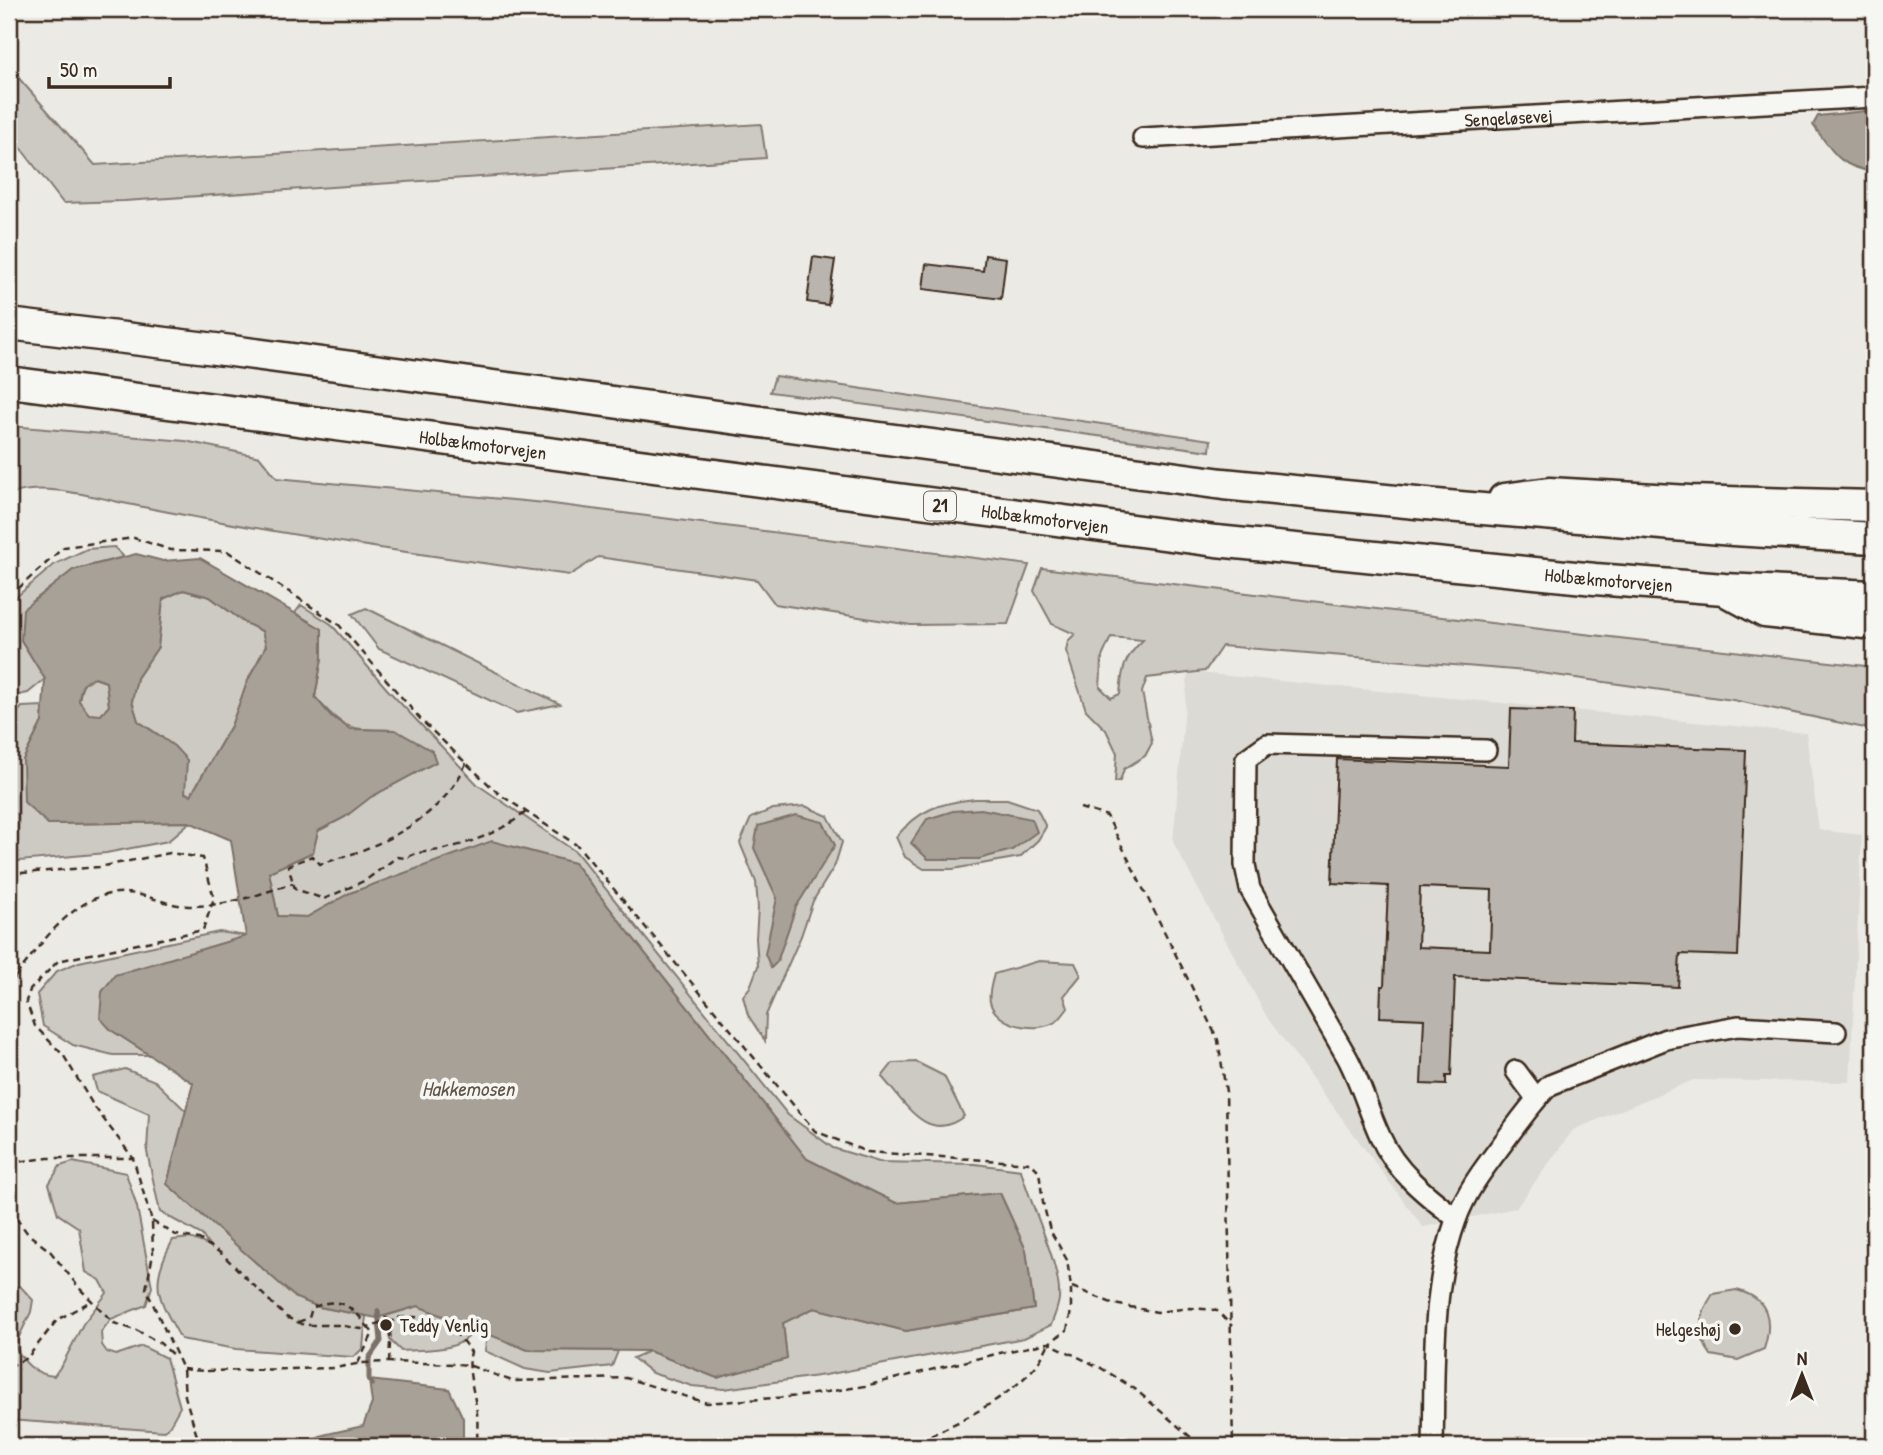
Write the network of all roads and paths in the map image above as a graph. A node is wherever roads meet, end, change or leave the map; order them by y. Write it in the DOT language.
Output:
graph roads {
  1 [pos="1874,97"];
  2 [pos="1143,138"];
  3 [pos="9,324"];
  4 [pos="9,382"];
  5 [pos="1447,506"];
  6 [pos="1874,506"];
  7 [pos="1874,538"];
  8 [pos="1724,589"];
  9 [pos="1874,596"];
  10 [pos="9,597"];
  11 [pos="1874,624"];
  12 [pos="1486,750"];
  13 [pos="466,763"];
  14 [pos="1080,808"];
  15 [pos="526,811"];
  16 [pos="9,874"];
  17 [pos="293,883"];
  18 [pos="212,904"];
  19 [pos="9,964"];
  20 [pos="16,976"];
  21 [pos="9,988"];
  22 [pos="1836,1032"];
  23 [pos="1516,1071"];
  24 [pos="1536,1098"];
  25 [pos="132,1158"];
  26 [pos="9,1163"];
  27 [pos="9,1208"];
  28 [pos="1456,1218"];
  29 [pos="152,1221"];
  30 [pos="1071,1287"];
  31 [pos="91,1301"];
  32 [pos="393,1321"];
  33 [pos="297,1322"];
  34 [pos="370,1326"];
  35 [pos="1232,1326"];
  36 [pos="1049,1343"];
  37 [pos="389,1362"];
  38 [pos="360,1363"];
  39 [pos="468,1365"];
  40 [pos="9,1367"];
  41 [pos="183,1369"];
  42 [pos="200,1446"];
  43 [pos="477,1446"];
  44 [pos="909,1446"];
  45 [pos="1201,1446"];
  46 [pos="1233,1446"];
  47 [pos="1433,1446"];
  1 -- 2 [label="street, Sengeløsevej"];
  3 -- 5 [label="highway"];
  4 -- 8 [label="highway, Holbækmotorvejen / 21"];
  5 -- 6 [label="highway"];
  5 -- 7 [label="highway"];
  8 -- 9 [label="highway, Holbækmotorvejen / 21"];
  8 -- 11 [label="highway"];
  10 -- 13 [label="path"];
  12 -- 28 [label="street"];
  13 -- 15 [label="path"];
  13 -- 17 [label="path"];
  14 -- 35 [label="path"];
  15 -- 17 [label="path"];
  15 -- 30 [label="path"];
  16 -- 18 [label="path"];
  17 -- 18 [label="path"];
  18 -- 20 [label="path"];
  18 -- 25 [label="path"];
  19 -- 20 [label="path"];
  20 -- 21 [label="path"];
  22 -- 24 [label="street"];
  23 -- 24 [label="street"];
  24 -- 28 [label="street"];
  25 -- 26 [label="path"];
  25 -- 29 [label="path"];
  27 -- 31 [label="path"];
  28 -- 47 [label="street"];
  29 -- 33 [label="path"];
  29 -- 41 [label="path"];
  30 -- 35 [label="path"];
  30 -- 36 [label="path"];
  31 -- 40 [label="path"];
  31 -- 41 [label="path"];
  32 -- 34 [label="path"];
  32 -- 37 [label="path"];
  32 -- 39 [label="path"];
  33 -- 34 [label="path"];
  33 -- 34 [label="path"];
  34 -- 38 [label="path"];
  35 -- 46 [label="path"];
  36 -- 39 [label="path"];
  36 -- 44 [label="path"];
  36 -- 45 [label="path"];
  37 -- 38 [label="path"];
  37 -- 39 [label="path"];
  38 -- 41 [label="path"];
  39 -- 43 [label="path"];
  41 -- 42 [label="path"];
}
